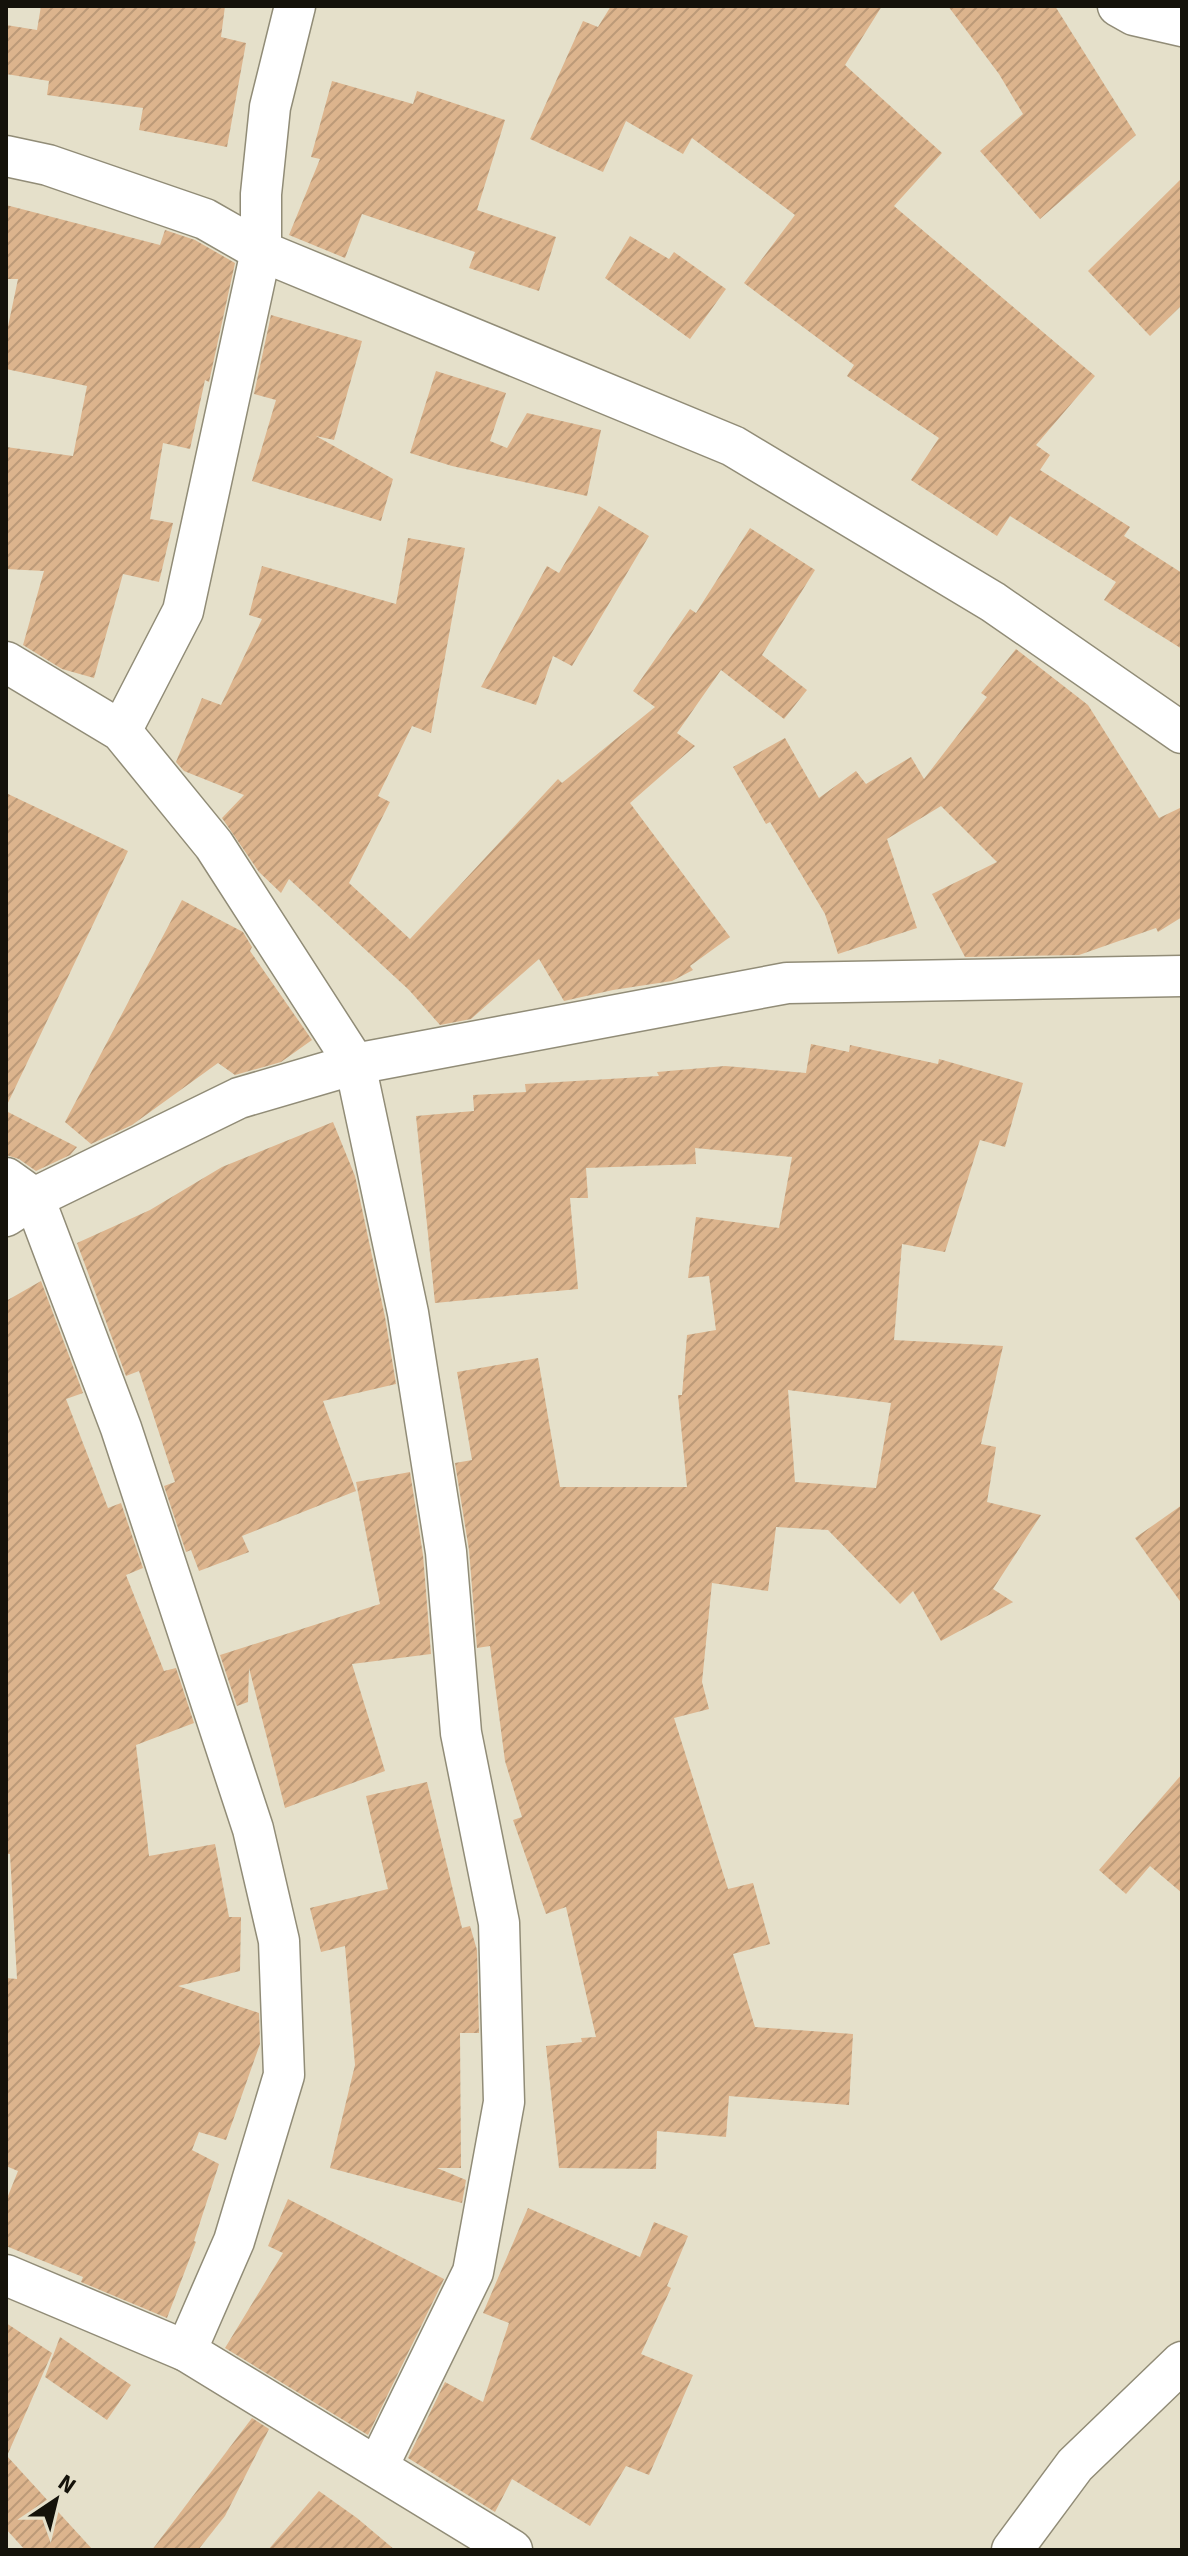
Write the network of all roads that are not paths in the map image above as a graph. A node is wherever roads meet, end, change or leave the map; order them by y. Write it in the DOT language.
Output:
graph roads {
  1 [pos="295,6"];
  2 [pos="1118,6"];
  3 [pos="1182,26"];
  4 [pos="6,156"];
  5 [pos="261,251"];
  6 [pos="6,662"];
  7 [pos="121,731"];
  8 [pos="1182,733"];
  9 [pos="1182,976"];
  10 [pos="355,1064"];
  11 [pos="15,1197"];
  12 [pos="6,2275"];
  13 [pos="186,2351"];
  14 [pos="1182,2362"];
  15 [pos="378,2466"];
  16 [pos="512,2550"];
  17 [pos="1012,2550"];
  1 -- 5 [label="street"];
  2 -- 3 [label="street"];
  4 -- 5 [label="street"];
  5 -- 7 [label="street"];
  5 -- 8 [label="street"];
  6 -- 7 [label="street"];
  7 -- 10 [label="street"];
  9 -- 10 [label="street"];
  10 -- 11 [label="street"];
  10 -- 15 [label="street"];
  11 -- 13 [label="street"];
  12 -- 13 [label="street"];
  13 -- 15 [label="street"];
  14 -- 17 [label="street"];
  15 -- 16 [label="street"];
}
